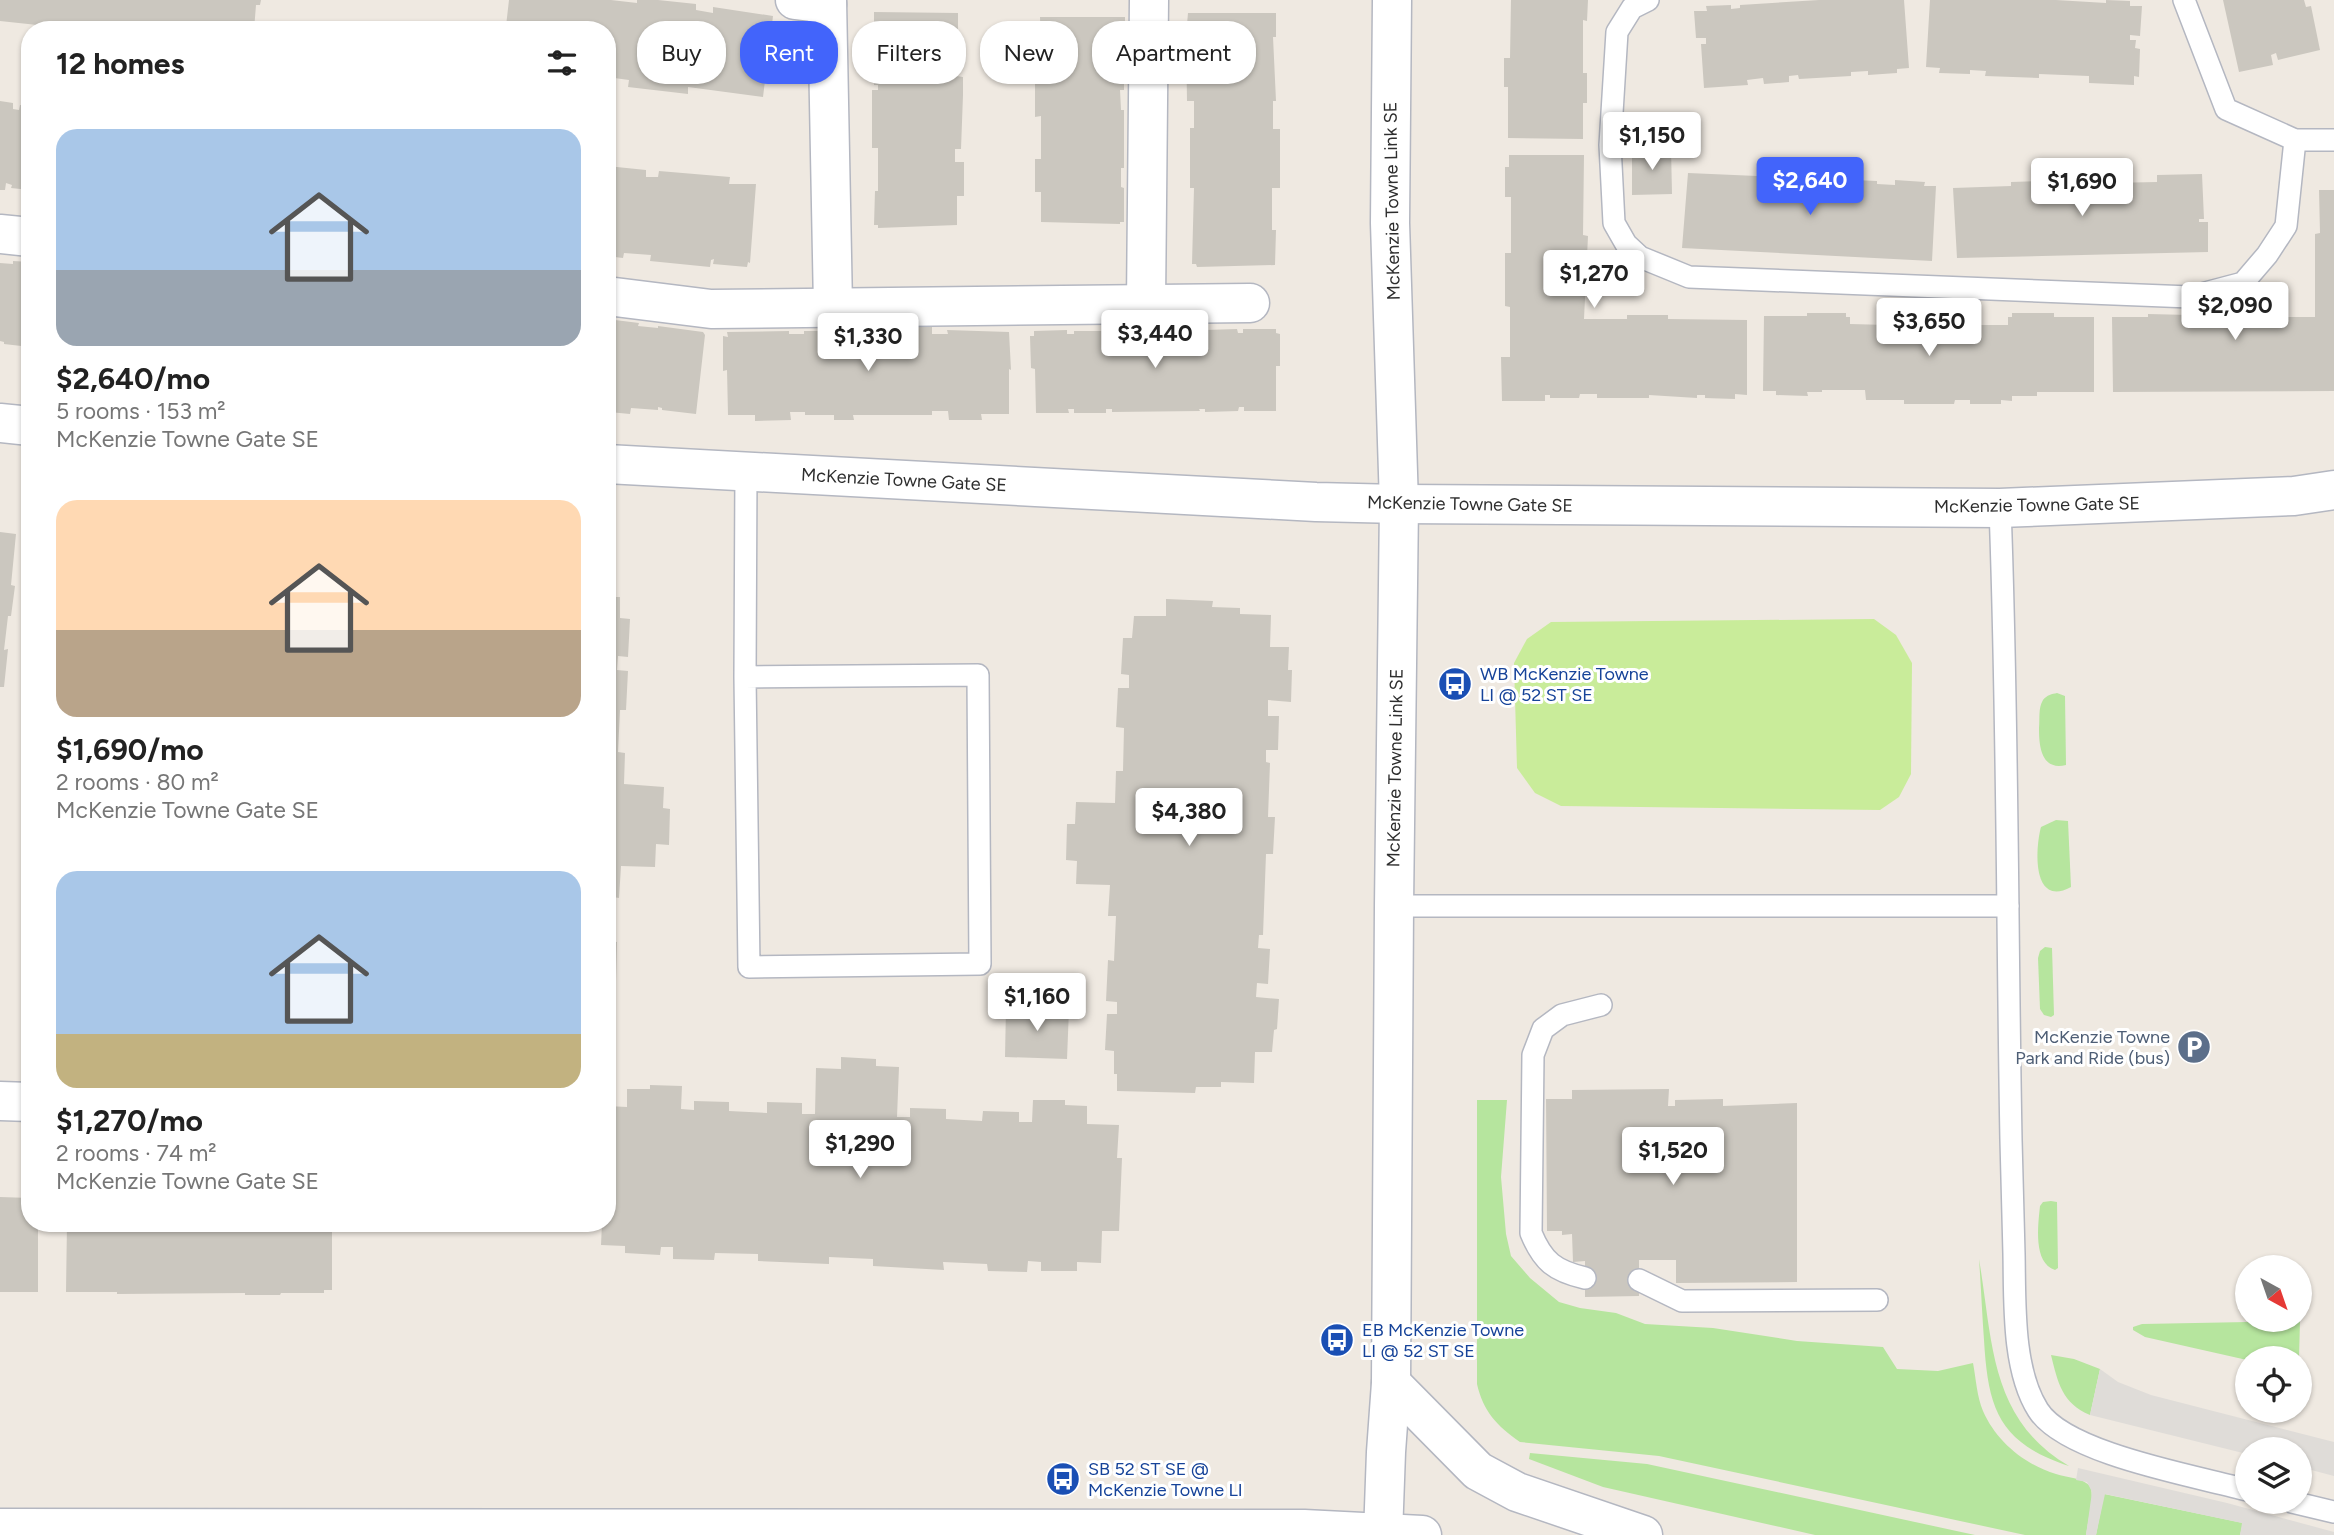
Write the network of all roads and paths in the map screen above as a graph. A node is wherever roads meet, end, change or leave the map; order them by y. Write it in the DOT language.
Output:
graph roads {
  1 [pos="1149,0"];
  2 [pos="1392,0"];
  3 [pos="1648,0"];
  4 [pos="2184,0"];
  5 [pos="816,1"];
  6 [pos="2334,140"];
  7 [pos="2295,141"];
  8 [pos="0,234"];
  9 [pos="21,236"];
  10 [pos="616,297"];
  11 [pos="1146,303"];
  12 [pos="1250,303"];
  13 [pos="833,307"];
  14 [pos="0,423"];
  15 [pos="21,425"];
  16 [pos="616,464"];
  17 [pos="746,471"];
  18 [pos="2334,490"];
  19 [pos="1399,504"];
  20 [pos="2000,508"];
  21 [pos="745,677"];
  22 [pos="1394,906"];
  23 [pos="2008,906"];
  24 [pos="1601,1005"];
  25 [pos="0,1101"];
  26 [pos="21,1102"];
  27 [pos="1585,1278"];
  28 [pos="1639,1280"];
  29 [pos="1877,1300"];
  30 [pos="1391,1383"];
  31 [pos="2235,1487"];
  32 [pos="2312,1507"];
  33 [pos="2334,1512"];
  34 [pos="0,1528"];
  35 [pos="1382,1534"];
  36 [pos="1422,1535"];
  37 [pos="1643,1535"];
  1 -- 11 [label="street"];
  2 -- 19 [label="street, McKenzie Towne Link SE"];
  3 -- 7 [label="lane"];
  4 -- 7 [label="lane"];
  5 -- 13 [label="street"];
  6 -- 7 [label="lane"];
  8 -- 9 [label="street"];
  10 -- 13 [label="street"];
  11 -- 12 [label="street"];
  11 -- 13 [label="street"];
  14 -- 15 [label="street"];
  16 -- 17 [label="street, McKenzie Towne Gate SE"];
  17 -- 19 [label="street, McKenzie Towne Gate SE"];
  17 -- 21 [label="lane"];
  18 -- 20 [label="street, McKenzie Towne Gate SE"];
  19 -- 20 [label="street, McKenzie Towne Gate SE"];
  19 -- 22 [label="street, McKenzie Towne Link SE"];
  20 -- 23 [label="lane"];
  21 -- 21 [label="lane"];
  22 -- 23 [label="lane"];
  22 -- 30 [label="street, McKenzie Towne Link SE"];
  23 -- 31 [label="lane"];
  24 -- 27 [label="lane"];
  25 -- 26 [label="street"];
  28 -- 29 [label="lane"];
  30 -- 35 [label="street, McKenzie Towne Link SE"];
  30 -- 37 [label="street"];
  32 -- 33 [label="lane"];
  34 -- 35 [label="street"];
  35 -- 36 [label="street"];
}
